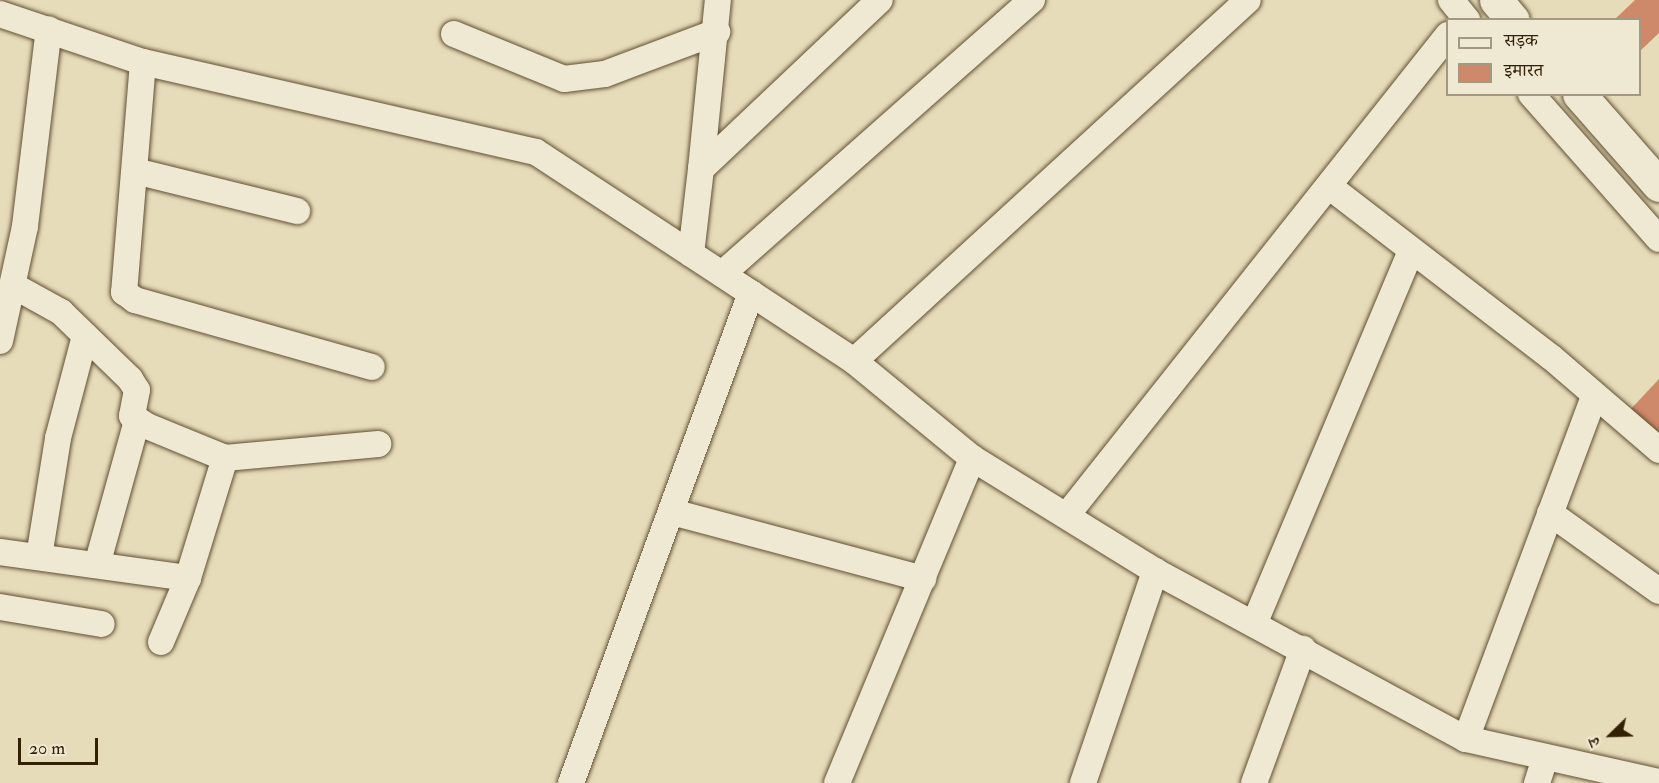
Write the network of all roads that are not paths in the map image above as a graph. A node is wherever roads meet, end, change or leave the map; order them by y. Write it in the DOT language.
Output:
graph roads {
  1 [pos="718,0"];
  2 [pos="880,0"];
  3 [pos="1032,0"];
  4 [pos="1248,0"];
  5 [pos="1496,0"];
  6 [pos="0,14"];
  7 [pos="1511,18"];
  8 [pos="50,29"];
  9 [pos="717,33"];
  10 [pos="454,34"];
  11 [pos="1446,38"];
  12 [pos="143,62"];
  13 [pos="1532,96"];
  14 [pos="1585,101"];
  15 [pos="1659,162"];
  16 [pos="701,169"];
  17 [pos="135,171"];
  18 [pos="1659,185"];
  19 [pos="1330,187"];
  20 [pos="297,212"];
  21 [pos="1659,239"];
  22 [pos="691,254"];
  23 [pos="1410,254"];
  24 [pos="722,274"];
  25 [pos="14,286"];
  26 [pos="751,292"];
  27 [pos="85,336"];
  28 [pos="0,341"];
  29 [pos="854,361"];
  30 [pos="372,367"];
  31 [pos="1594,397"];
  32 [pos="137,421"];
  33 [pos="378,444"];
  34 [pos="1659,450"];
  35 [pos="225,458"];
  36 [pos="972,458"];
  37 [pos="672,512"];
  38 [pos="1550,513"];
  39 [pos="1067,515"];
  40 [pos="0,552"];
  41 [pos="39,557"];
  42 [pos="97,565"];
  43 [pos="1155,571"];
  44 [pos="189,578"];
  45 [pos="923,579"];
  46 [pos="1659,591"];
  47 [pos="0,607"];
  48 [pos="1255,622"];
  49 [pos="102,624"];
  50 [pos="161,642"];
  51 [pos="1303,649"];
  52 [pos="1466,739"];
  53 [pos="1545,759"];
  54 [pos="1659,782"];
  55 [pos="571,783"];
  56 [pos="837,783"];
  57 [pos="1083,783"];
  58 [pos="1254,783"];
  59 [pos="1537,783"];
  1 -- 9 [label="street"];
  2 -- 16 [label="street"];
  3 -- 24 [label="street"];
  4 -- 29 [label="street"];
  5 -- 7 [label="main road"];
  6 -- 8 [label="street"];
  8 -- 12 [label="street"];
  8 -- 25 [label="street"];
  9 -- 10 [label="street"];
  9 -- 16 [label="street"];
  11 -- 19 [label="street"];
  12 -- 17 [label="street"];
  12 -- 22 [label="street"];
  13 -- 21 [label="street"];
  14 -- 15 [label="street"];
  14 -- 18 [label="main road"];
  16 -- 22 [label="street"];
  17 -- 20 [label="street"];
  17 -- 30 [label="street"];
  19 -- 23 [label="street"];
  19 -- 39 [label="street"];
  22 -- 24 [label="street"];
  23 -- 31 [label="street"];
  23 -- 48 [label="street"];
  24 -- 26 [label="street"];
  25 -- 27 [label="street"];
  25 -- 28 [label="street"];
  26 -- 29 [label="street"];
  26 -- 37 [label="street"];
  27 -- 32 [label="street"];
  27 -- 41 [label="street"];
  29 -- 36 [label="street"];
  31 -- 34 [label="street"];
  31 -- 38 [label="street"];
  32 -- 35 [label="street"];
  32 -- 42 [label="street"];
  33 -- 35 [label="street"];
  35 -- 44 [label="street"];
  36 -- 39 [label="street"];
  36 -- 45 [label="street"];
  37 -- 45 [label="street"];
  37 -- 55 [label="street"];
  38 -- 46 [label="street"];
  38 -- 52 [label="street"];
  39 -- 43 [label="street"];
  40 -- 41 [label="street"];
  41 -- 42 [label="street"];
  42 -- 44 [label="street"];
  43 -- 48 [label="street"];
  43 -- 57 [label="street"];
  44 -- 50 [label="street"];
  45 -- 56 [label="street"];
  47 -- 49 [label="street"];
  48 -- 51 [label="street"];
  51 -- 52 [label="street"];
  51 -- 58 [label="street"];
  52 -- 53 [label="street"];
  53 -- 54 [label="street"];
  53 -- 59 [label="street"];
}
